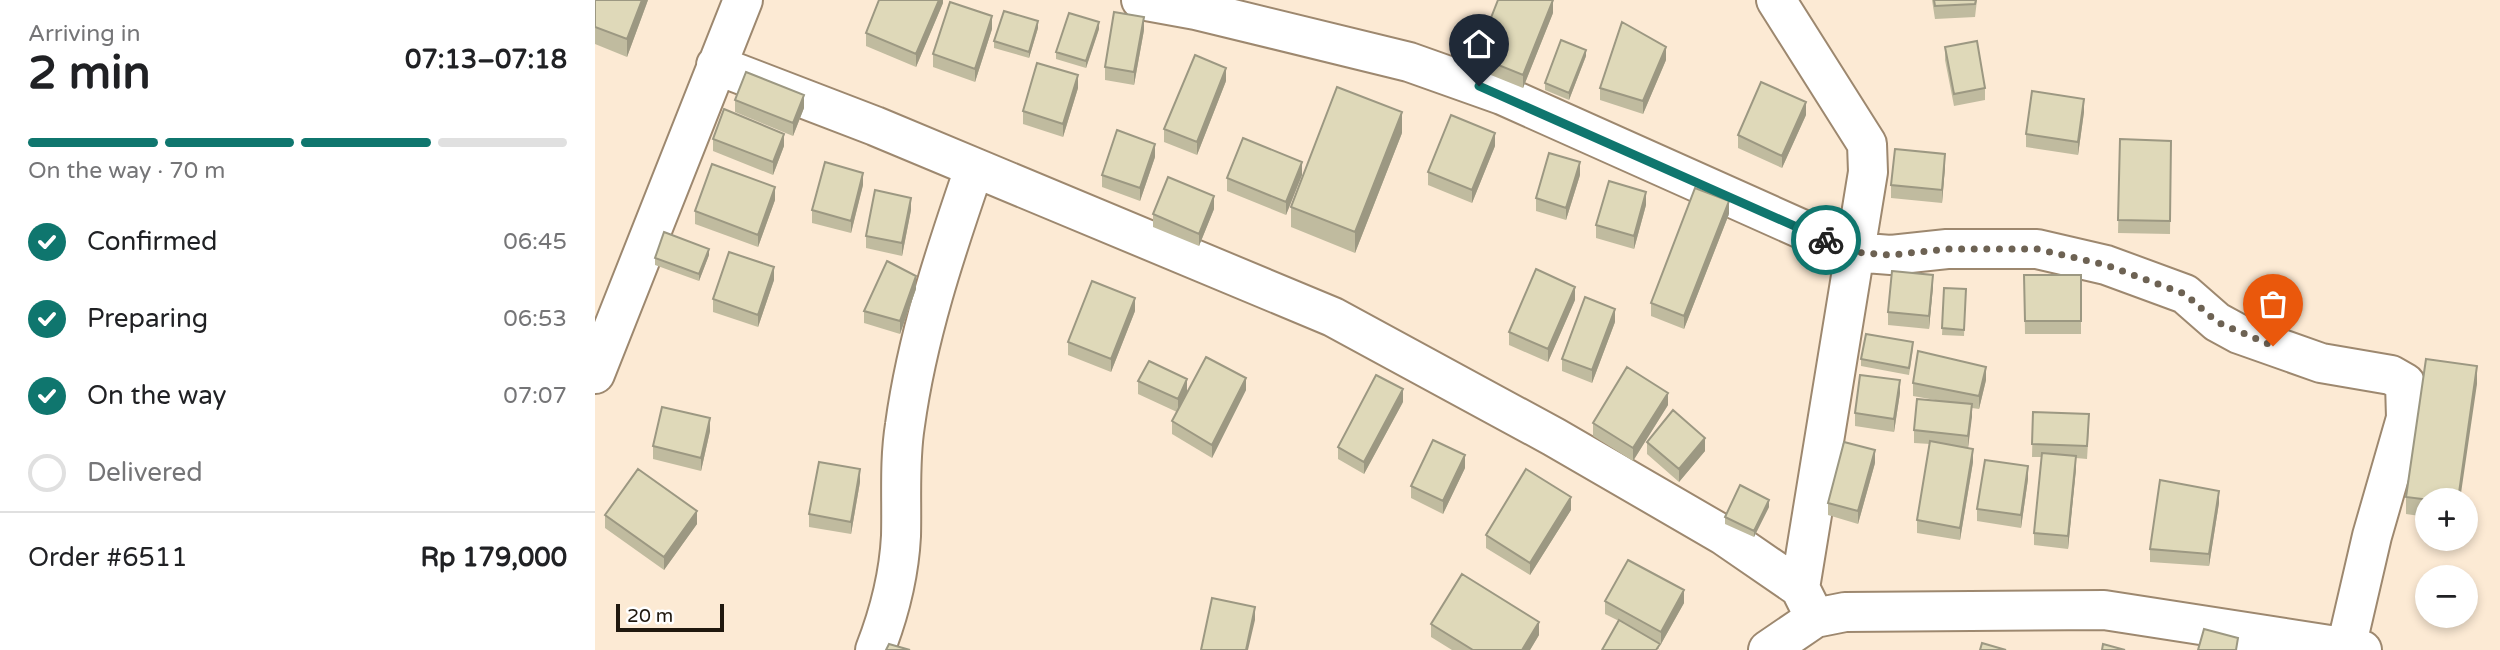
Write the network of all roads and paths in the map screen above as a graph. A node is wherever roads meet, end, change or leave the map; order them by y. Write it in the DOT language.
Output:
graph roads {
  1 [pos="743,0"];
  2 [pos="1141,0"];
  3 [pos="1776,0"];
  4 [pos="716,65"];
  5 [pos="974,169"];
  6 [pos="1853,252"];
  7 [pos="595,374"];
  8 [pos="1808,603"];
  9 [pos="2266,644"];
  10 [pos="2354,649"];
  11 [pos="875,650"];
  12 [pos="1768,650"];
  1 -- 4 [label="street"];
  2 -- 6 [label="street"];
  3 -- 6 [label="street"];
  4 -- 5 [label="street"];
  4 -- 7 [label="street"];
  5 -- 8 [label="street"];
  5 -- 11 [label="street"];
  6 -- 8 [label="street"];
  6 -- 10 [label="street"];
  8 -- 9 [label="street"];
  8 -- 12 [label="street"];
  9 -- 10 [label="street"];
}
